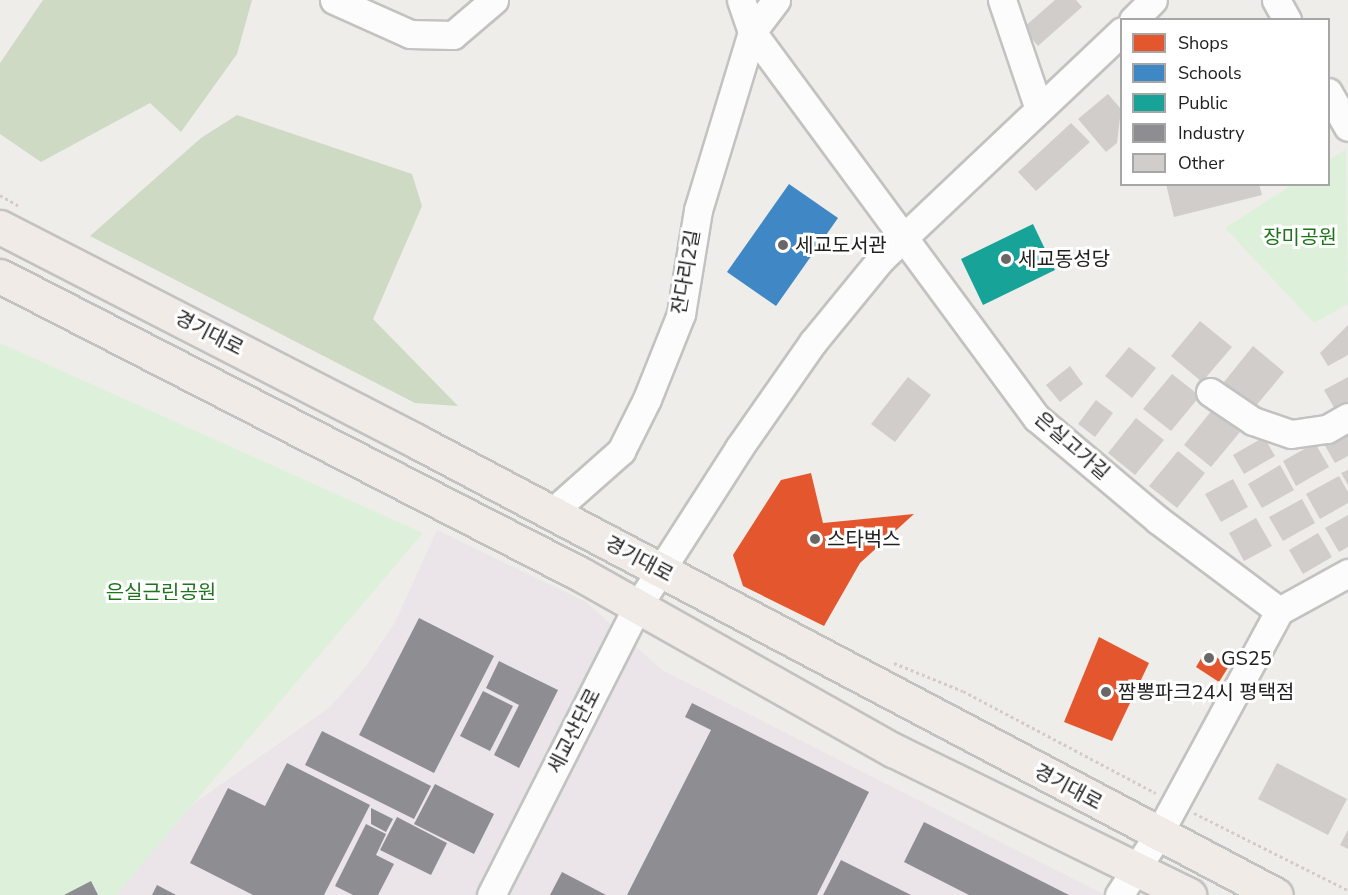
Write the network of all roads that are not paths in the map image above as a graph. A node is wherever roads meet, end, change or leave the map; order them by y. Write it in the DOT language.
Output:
graph roads {
  1 [pos="334,0"];
  2 [pos="494,0"];
  3 [pos="741,0"];
  4 [pos="776,0"];
  5 [pos="1002,0"];
  6 [pos="1153,0"];
  7 [pos="1276,0"];
  8 [pos="1135,18"];
  9 [pos="1286,18"];
  10 [pos="752,32"];
  11 [pos="1120,32"];
  12 [pos="1330,94"];
  13 [pos="1039,109"];
  14 [pos="1348,127"];
  15 [pos="0,227"];
  16 [pos="904,242"];
  17 [pos="0,276"];
  18 [pos="1210,392"];
  19 [pos="1348,417"];
  20 [pos="552,513"];
  21 [pos="661,570"];
  22 [pos="1348,573"];
  23 [pos="637,607"];
  24 [pos="1279,611"];
  25 [pos="1158,835"];
  26 [pos="1135,867"];
  27 [pos="491,895"];
  28 [pos="1119,895"];
  29 [pos="1189,895"];
  30 [pos="1276,895"];
  1 -- 2 [label="street"];
  3 -- 10 [label="street"];
  4 -- 10 [label="street, 잔다리2길"];
  5 -- 13 [label="street"];
  6 -- 8 [label="street"];
  7 -- 9 [label="street"];
  10 -- 16 [label="street"];
  10 -- 20 [label="street, 잔다리2길"];
  11 -- 13 [label="street"];
  12 -- 14 [label="street"];
  13 -- 16 [label="street"];
  15 -- 20 [label="main road, 경기대로"];
  16 -- 21 [label="street"];
  16 -- 24 [label="street, 은실고가길"];
  17 -- 23 [label="main road"];
  18 -- 19 [label="street"];
  20 -- 21 [label="main road, 경기대로"];
  21 -- 23 [label="street, 세교산단로"];
  21 -- 25 [label="main road, 경기대로"];
  22 -- 24 [label="street"];
  23 -- 26 [label="main road"];
  23 -- 27 [label="street, 세교산단로"];
  24 -- 25 [label="street"];
  25 -- 26 [label="street"];
  25 -- 30 [label="main road, 경기대로"];
  26 -- 28 [label="street"];
  26 -- 29 [label="main road"];
}
